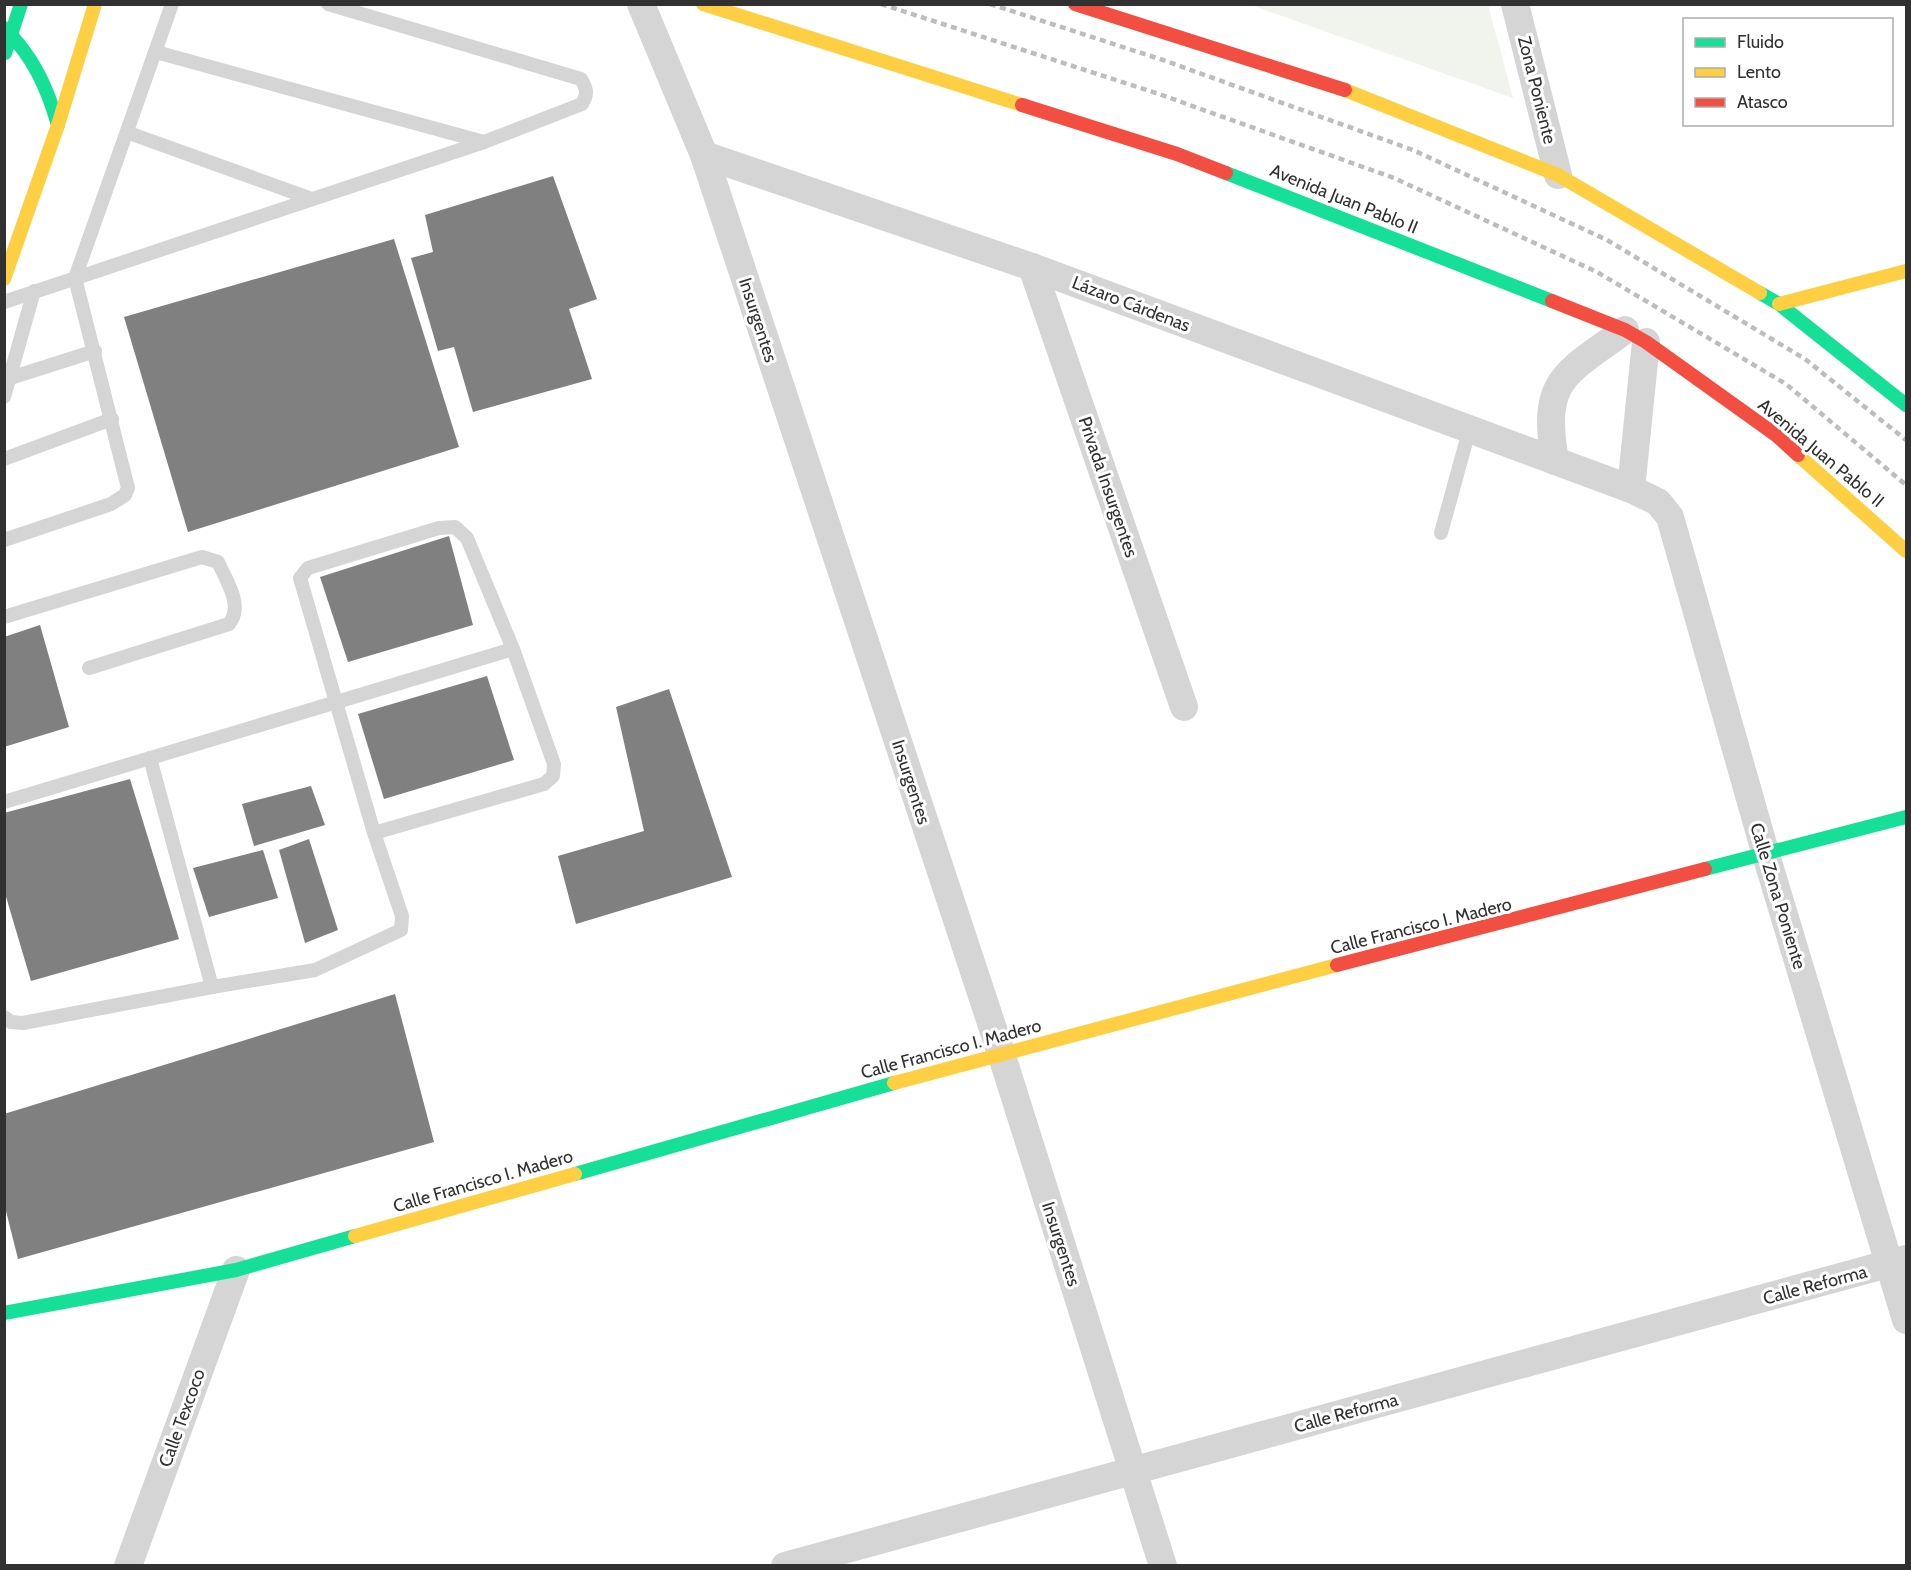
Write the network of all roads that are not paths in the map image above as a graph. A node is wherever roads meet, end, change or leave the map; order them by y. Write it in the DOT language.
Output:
graph roads {
  1 [pos="21,4"];
  2 [pos="95,4"];
  3 [pos="172,4"];
  4 [pos="328,4"];
  5 [pos="641,4"];
  6 [pos="703,4"];
  7 [pos="1075,4"];
  8 [pos="1515,4"];
  9 [pos="77,14"];
  10 [pos="4,28"];
  11 [pos="82,47"];
  12 [pos="156,52"];
  13 [pos="4,55"];
  14 [pos="58,125"];
  15 [pos="129,133"];
  16 [pos="484,142"];
  17 [pos="704,155"];
  18 [pos="1558,175"];
  19 [pos="312,199"];
  20 [pos="1032,267"];
  21 [pos="1906,271"];
  22 [pos="75,278"];
  23 [pos="4,279"];
  24 [pos="34,291"];
  25 [pos="4,302"];
  26 [pos="1779,304"];
  27 [pos="1636,336"];
  28 [pos="95,351"];
  29 [pos="7,379"];
  30 [pos="4,397"];
  31 [pos="1906,405"];
  32 [pos="112,419"];
  33 [pos="1469,431"];
  34 [pos="4,459"];
  35 [pos="1555,461"];
  36 [pos="1631,489"];
  37 [pos="1441,533"];
  38 [pos="4,540"];
  39 [pos="1906,551"];
  40 [pos="4,617"];
  41 [pos="513,648"];
  42 [pos="89,668"];
  43 [pos="337,702"];
  44 [pos="1184,707"];
  45 [pos="150,758"];
  46 [pos="4,802"];
  47 [pos="1906,817"];
  48 [pos="375,833"];
  49 [pos="1766,855"];
  50 [pos="212,987"];
  51 [pos="4,1017"];
  52 [pos="1001,1053"];
  53 [pos="1898,1261"];
  54 [pos="236,1270"];
  55 [pos="4,1313"];
  56 [pos="1906,1320"];
  57 [pos="1134,1472"];
  58 [pos="128,1566"];
  59 [pos="785,1566"];
  60 [pos="1163,1566"];
  1 -- 13 [label="main road"];
  2 -- 11 [label="main road"];
  3 -- 12 [label="lane"];
  4 -- 16 [label="lane"];
  5 -- 17 [label="street, Insurgentes"];
  6 -- 27 [label="main road, Avenida Juan Pablo II"];
  7 -- 18 [label="main road"];
  8 -- 18 [label="street, Zona Poniente"];
  9 -- 11 [label="main road"];
  10 -- 14 [label="main road"];
  11 -- 14 [label="main road"];
  12 -- 15 [label="lane"];
  12 -- 16 [label="lane"];
  14 -- 23 [label="main road"];
  15 -- 19 [label="lane"];
  15 -- 22 [label="lane"];
  16 -- 19 [label="lane"];
  17 -- 20 [label="street, Lázaro Cárdenas"];
  17 -- 52 [label="street, Insurgentes"];
  18 -- 26 [label="main road"];
  19 -- 22 [label="lane"];
  20 -- 33 [label="street, Lázaro Cárdenas"];
  20 -- 44 [label="street, Privada Insurgentes"];
  21 -- 26 [label="main road"];
  22 -- 24 [label="lane"];
  22 -- 28 [label="lane"];
  24 -- 25 [label="lane"];
  24 -- 29 [label="lane"];
  26 -- 31 [label="main road"];
  27 -- 35 [label="street"];
  27 -- 36 [label="street"];
  27 -- 39 [label="main road, Avenida Juan Pablo II"];
  28 -- 29 [label="lane"];
  28 -- 32 [label="lane"];
  29 -- 30 [label="lane"];
  32 -- 34 [label="lane"];
  32 -- 38 [label="lane"];
  33 -- 35 [label="street, Lázaro Cárdenas"];
  33 -- 37 [label="lane"];
  35 -- 36 [label="street, Calle Zona Poniente"];
  36 -- 49 [label="street, Calle Zona Poniente"];
  40 -- 42 [label="lane"];
  41 -- 43 [label="lane"];
  41 -- 43 [label="lane"];
  41 -- 48 [label="lane"];
  43 -- 45 [label="lane"];
  43 -- 48 [label="lane"];
  45 -- 46 [label="lane"];
  45 -- 50 [label="lane"];
  47 -- 49 [label="main road, Calle Francisco I. Madero"];
  48 -- 50 [label="lane"];
  49 -- 52 [label="main road, Calle Francisco I. Madero"];
  49 -- 53 [label="street, Calle Zona Poniente"];
  50 -- 51 [label="lane"];
  52 -- 54 [label="main road, Calle Francisco I. Madero"];
  52 -- 57 [label="street, Insurgentes"];
  53 -- 56 [label="street, Calle Zona Poniente"];
  53 -- 57 [label="street, Calle Reforma"];
  54 -- 55 [label="main road, Calle Francisco I. Madero"];
  54 -- 58 [label="street, Calle Texcoco"];
  57 -- 59 [label="street, Calle Reforma"];
  57 -- 60 [label="street, Insurgentes"];
}
